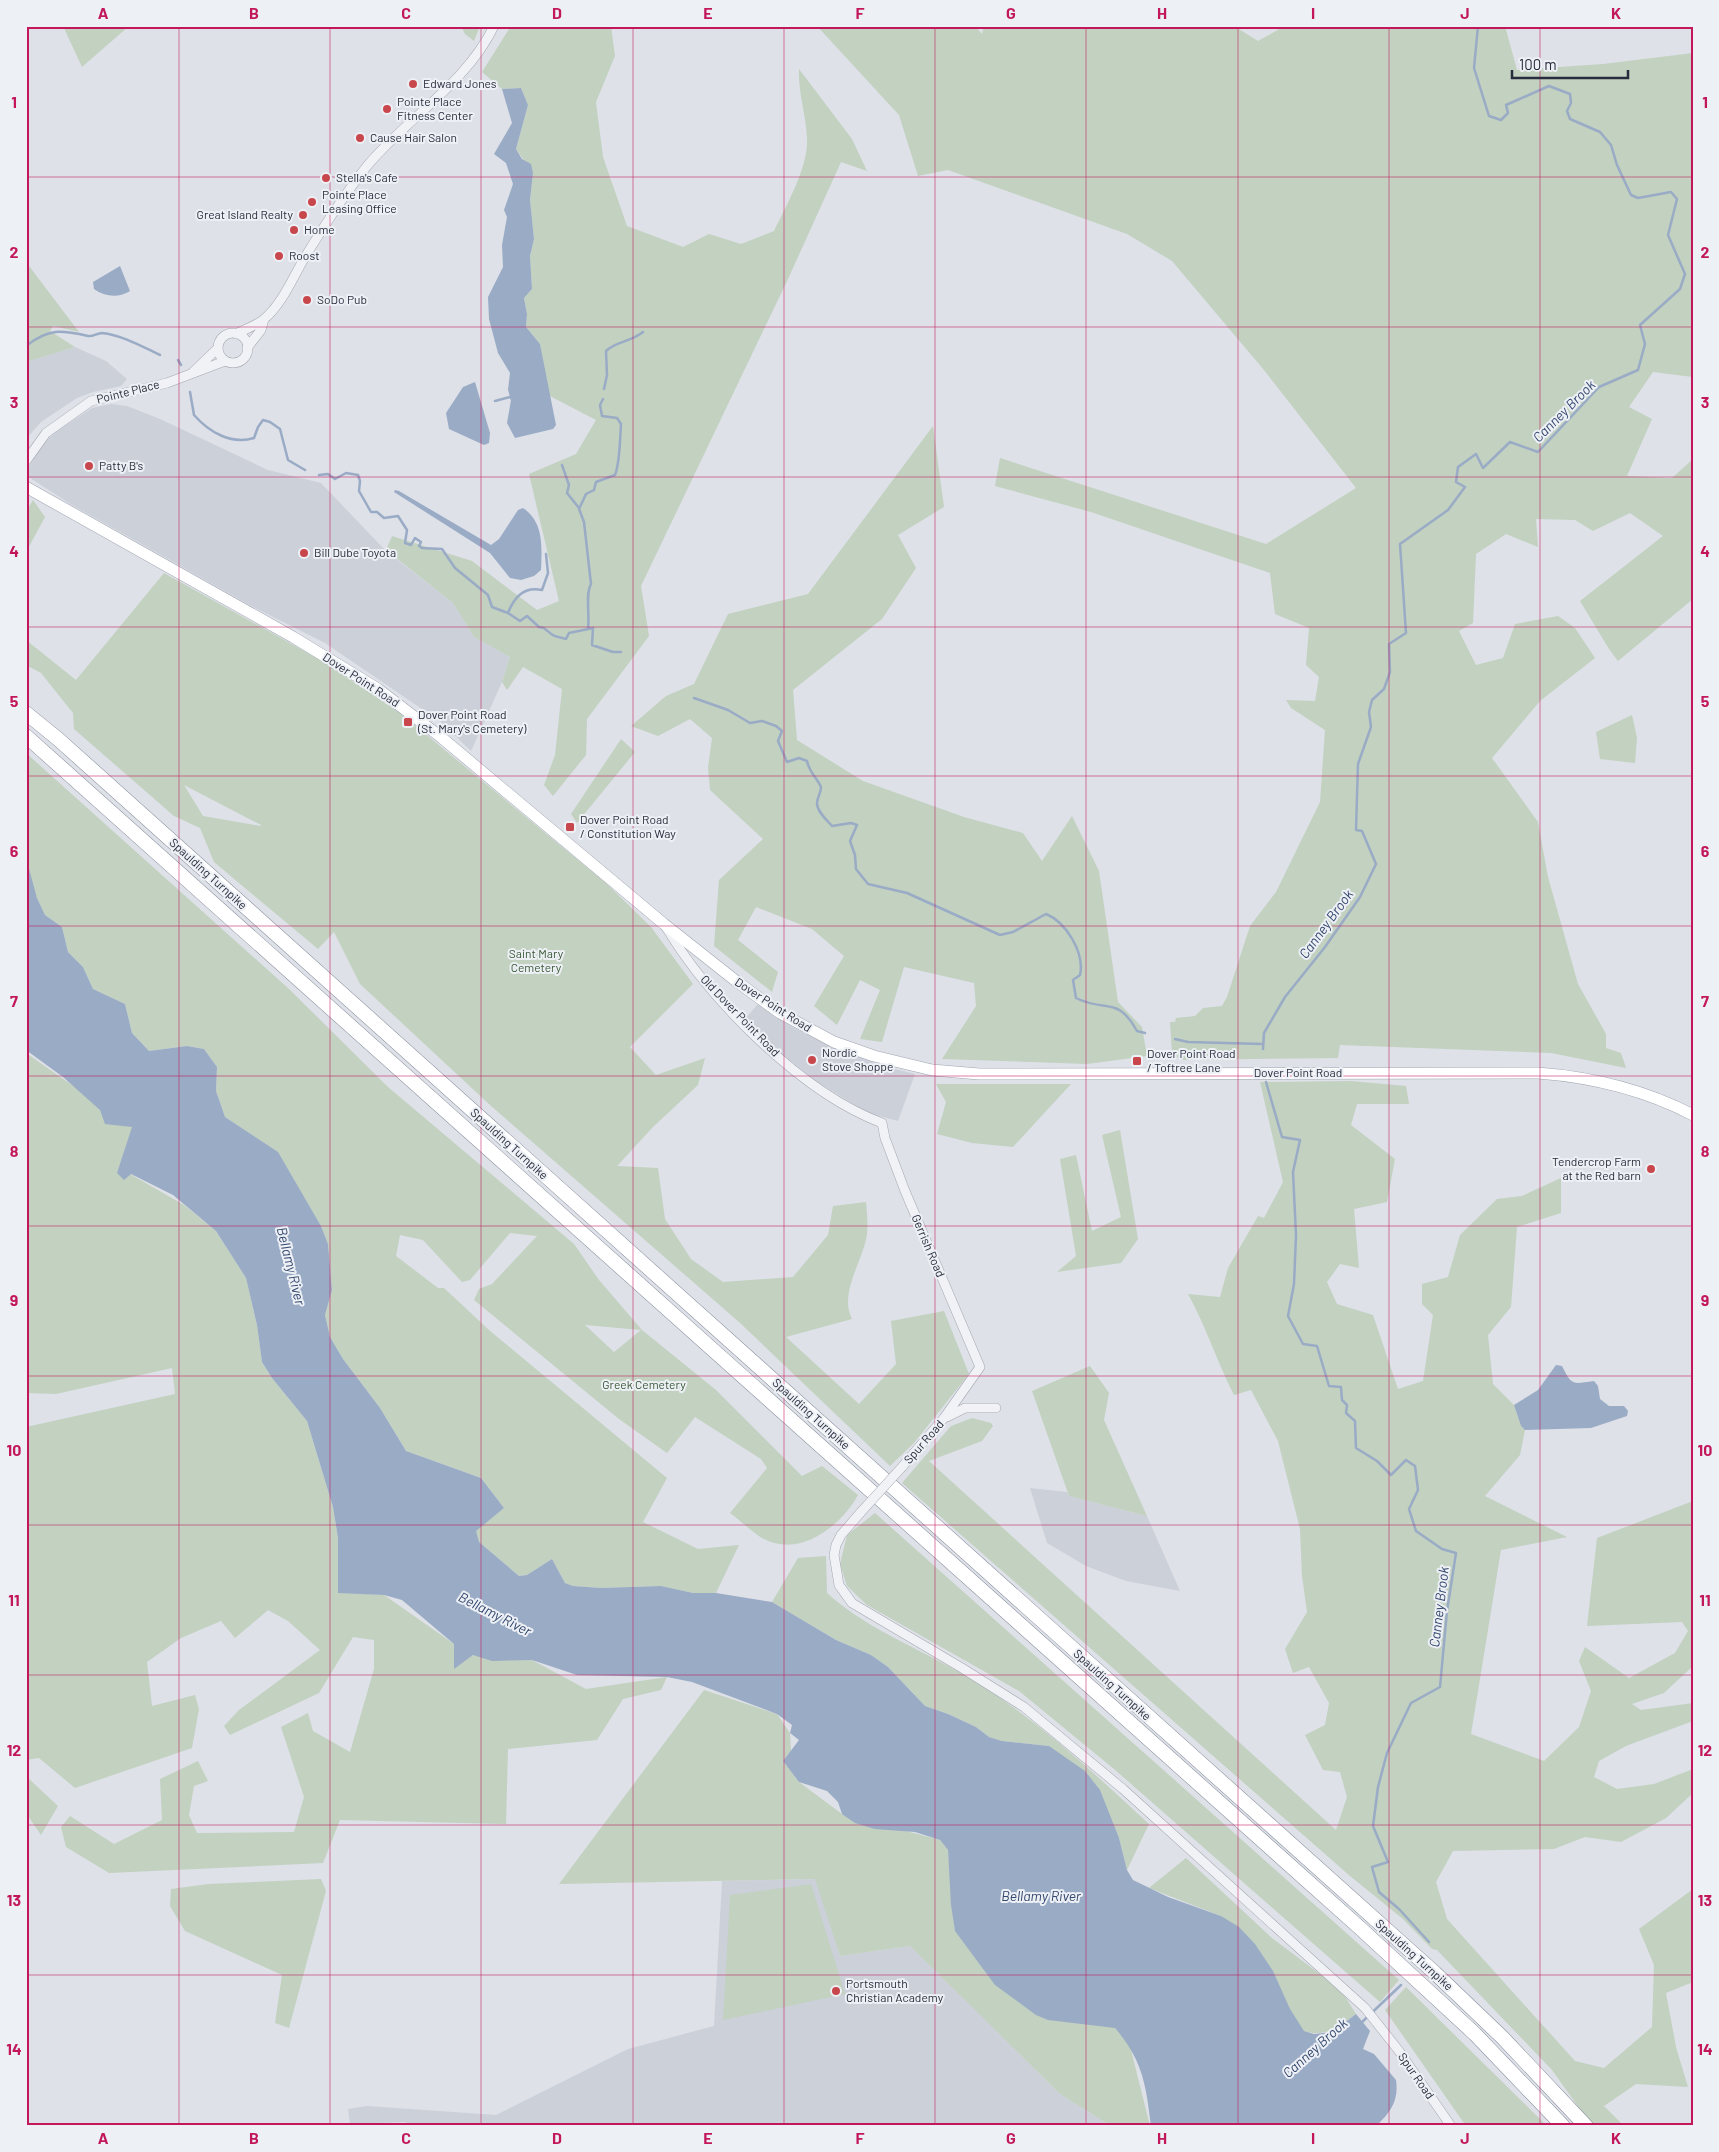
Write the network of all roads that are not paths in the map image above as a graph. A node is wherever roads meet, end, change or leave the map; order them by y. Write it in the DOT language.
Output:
graph roads {
  1 [pos="494,26"];
  2 [pos="264,319"];
  3 [pos="236,334"];
  4 [pos="218,348"];
  5 [pos="247,348"];
  6 [pos="225,361"];
  7 [pos="193,372"];
  8 [pos="26,461"];
  9 [pos="26,487"];
  10 [pos="26,713"];
  11 [pos="26,736"];
  12 [pos="664,924"];
  13 [pos="1693,1114"];
  14 [pos="882,1123"];
  15 [pos="980,1367"];
  16 [pos="996,1408"];
  17 [pos="944,1418"];
  18 [pos="1451,2126"];
  19 [pos="1562,2126"];
  20 [pos="1586,2126"];
  1 -- 2 [label="street"];
  2 -- 3 [label="street"];
  2 -- 5 [label="street"];
  3 -- 4 [label="street"];
  3 -- 5 [label="street"];
  4 -- 6 [label="street"];
  4 -- 7 [label="street, Pointe Place"];
  5 -- 6 [label="street"];
  6 -- 7 [label="street, Pointe Place"];
  7 -- 8 [label="street, Pointe Place"];
  9 -- 12 [label="main road, Dover Point Road"];
  10 -- 20 [label="highway, Spaulding Turnpike"];
  11 -- 19 [label="highway, Spaulding Turnpike"];
  12 -- 13 [label="main road, Dover Point Road"];
  12 -- 14 [label="street, Old Dover Point Road"];
  14 -- 15 [label="street, Gerrish Road"];
  15 -- 17 [label="street, Spur Road"];
  16 -- 17 [label="street"];
  17 -- 18 [label="street, Spur Road, bridge"];
}
